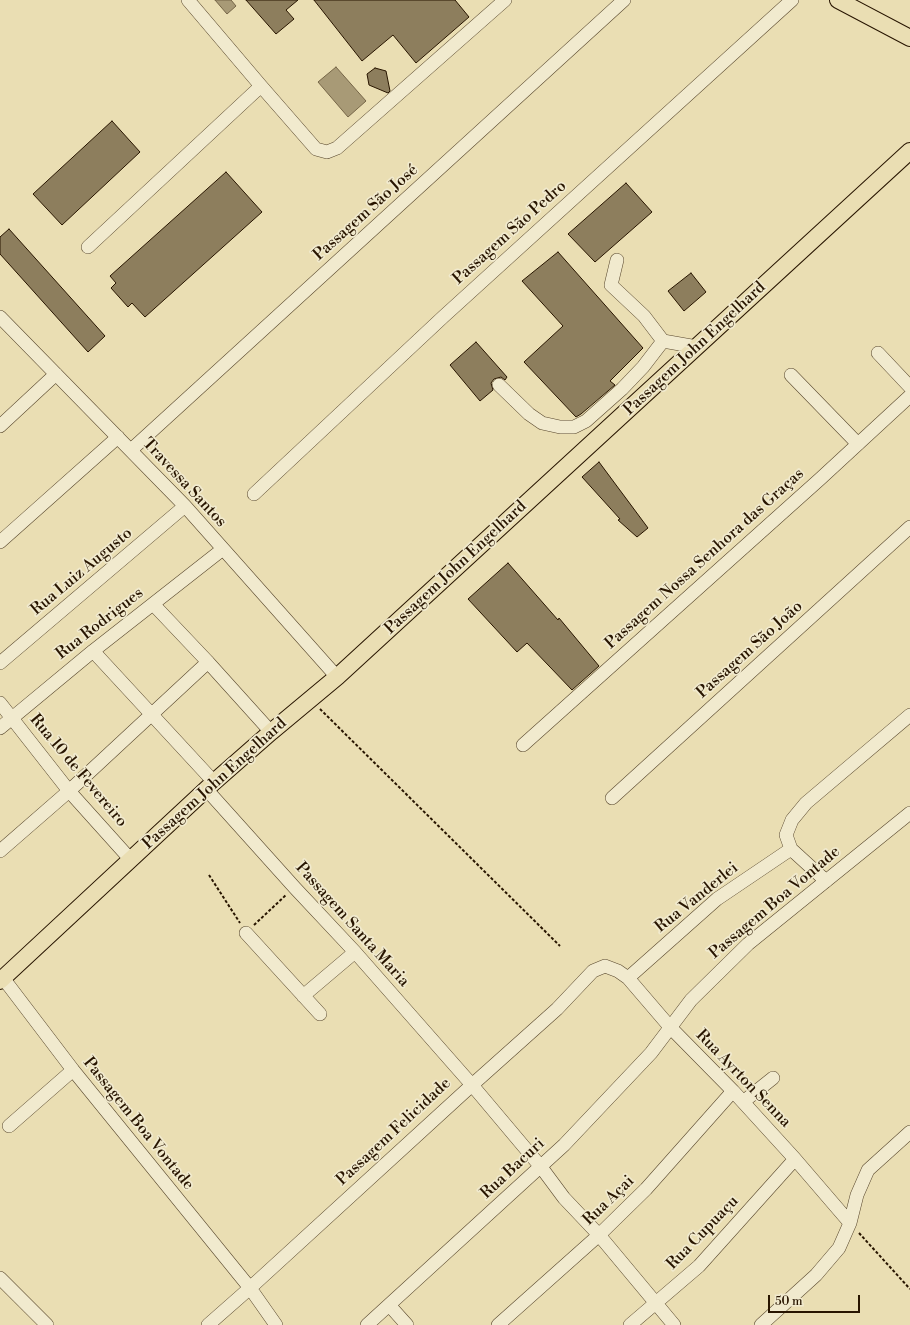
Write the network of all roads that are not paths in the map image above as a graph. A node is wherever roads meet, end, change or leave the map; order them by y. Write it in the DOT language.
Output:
graph roads {
  1 [pos="188,0"];
  2 [pos="505,0"];
  3 [pos="624,0"];
  4 [pos="792,0"];
  5 [pos="838,0"];
  6 [pos="910,38"];
  7 [pos="261,86"];
  8 [pos="910,151"];
  9 [pos="88,247"];
  10 [pos="617,260"];
  11 [pos="0,317"];
  12 [pos="663,341"];
  13 [pos="697,347"];
  14 [pos="878,354"];
  15 [pos="56,374"];
  16 [pos="791,375"];
  17 [pos="499,385"];
  18 [pos="910,387"];
  19 [pos="910,396"];
  20 [pos="0,426"];
  21 [pos="118,437"];
  22 [pos="858,444"];
  23 [pos="131,450"];
  24 [pos="254,494"];
  25 [pos="185,506"];
  26 [pos="910,527"];
  27 [pos="0,542"];
  28 [pos="223,549"];
  29 [pos="153,604"];
  30 [pos="93,651"];
  31 [pos="208,662"];
  32 [pos="0,663"];
  33 [pos="337,677"];
  34 [pos="0,703"];
  35 [pos="150,714"];
  36 [pos="910,715"];
  37 [pos="11,718"];
  38 [pos="0,728"];
  39 [pos="271,732"];
  40 [pos="523,746"];
  41 [pos="211,786"];
  42 [pos="69,791"];
  43 [pos="612,798"];
  44 [pos="910,813"];
  45 [pos="791,849"];
  46 [pos="0,851"];
  47 [pos="131,860"];
  48 [pos="826,881"];
  49 [pos="246,932"];
  50 [pos="355,952"];
  51 [pos="605,966"];
  52 [pos="628,978"];
  53 [pos="2,980"];
  54 [pos="303,996"];
  55 [pos="320,1014"];
  56 [pos="670,1027"];
  57 [pos="73,1070"];
  58 [pos="773,1078"];
  59 [pos="472,1085"];
  60 [pos="733,1091"];
  61 [pos="743,1102"];
  62 [pos="9,1126"];
  63 [pos="910,1132"];
  64 [pos="796,1159"];
  65 [pos="541,1167"];
  66 [pos="850,1223"];
  67 [pos="599,1235"];
  68 [pos="0,1278"];
  69 [pos="250,1288"];
  70 [pos="656,1303"];
  71 [pos="389,1305"];
  72 [pos="47,1325"];
  73 [pos="208,1325"];
  74 [pos="276,1325"];
  75 [pos="368,1325"];
  76 [pos="407,1325"];
  77 [pos="498,1325"];
  78 [pos="630,1325"];
  79 [pos="674,1325"];
  80 [pos="761,1325"];
  1 -- 7 [label="street"];
  2 -- 7 [label="street"];
  3 -- 23 [label="street, Passagem São José"];
  4 -- 24 [label="street, Passagem São Pedro"];
  5 -- 6 [label="main road"];
  7 -- 9 [label="street"];
  8 -- 13 [label="main road, Passagem John Engelhard"];
  10 -- 12 [label="street"];
  11 -- 15 [label="street, Travessa Santos"];
  12 -- 13 [label="street"];
  12 -- 17 [label="street"];
  13 -- 33 [label="main road, Passagem John Engelhard"];
  14 -- 18 [label="street"];
  15 -- 20 [label="street"];
  15 -- 21 [label="street, Travessa Santos"];
  16 -- 22 [label="street"];
  19 -- 22 [label="street, Passagem Nossa Senhora das Graças"];
  21 -- 23 [label="street, Travessa Santos"];
  21 -- 27 [label="street"];
  22 -- 40 [label="street, Passagem Nossa Senhora das Graças"];
  23 -- 25 [label="street, Travessa Santos"];
  25 -- 28 [label="street, Travessa Santos"];
  25 -- 32 [label="street, Rua Luiz Augusto"];
  26 -- 43 [label="street, Passagem São João"];
  28 -- 29 [label="street, Rua Rodrigues"];
  28 -- 33 [label="street, Travessa Santos"];
  29 -- 30 [label="street, Rua Rodrigues"];
  29 -- 31 [label="street"];
  30 -- 35 [label="street, Passagem Santa Maria"];
  30 -- 37 [label="street, Rua Rodrigues"];
  31 -- 35 [label="street"];
  31 -- 39 [label="street"];
  33 -- 39 [label="main road, Passagem John Engelhard"];
  34 -- 37 [label="street, Rua 10 de Fevereiro"];
  35 -- 41 [label="street, Passagem Santa Maria"];
  35 -- 42 [label="street"];
  36 -- 45 [label="street"];
  37 -- 38 [label="street, Rua Rodrigues"];
  37 -- 42 [label="street, Rua 10 de Fevereiro"];
  39 -- 41 [label="main road, Passagem John Engelhard"];
  41 -- 47 [label="main road, Passagem John Engelhard"];
  41 -- 50 [label="street, Passagem Santa Maria"];
  42 -- 46 [label="street"];
  42 -- 47 [label="street, Rua 10 de Fevereiro"];
  44 -- 48 [label="street, Passagem Boa Vontade"];
  45 -- 48 [label="street"];
  45 -- 52 [label="street, Rua Vanderlei"];
  47 -- 53 [label="main road, Passagem John Engelhard"];
  48 -- 56 [label="street, Passagem Boa Vontade"];
  49 -- 54 [label="street"];
  50 -- 54 [label="street"];
  50 -- 59 [label="street, Passagem Santa Maria"];
  51 -- 52 [label="street, Rua Ayrton Senna"];
  51 -- 59 [label="street, Passagem Felicidade"];
  52 -- 56 [label="street, Rua Ayrton Senna"];
  53 -- 57 [label="street, Passagem Boa Vontade"];
  54 -- 55 [label="street"];
  56 -- 60 [label="street, Rua Ayrton Senna"];
  56 -- 65 [label="street, Rua Bacuri"];
  57 -- 62 [label="street"];
  57 -- 69 [label="street, Passagem Boa Vontade"];
  58 -- 61 [label="street"];
  59 -- 65 [label="street, Passagem Santa Maria"];
  59 -- 69 [label="street, Passagem Felicidade"];
  60 -- 61 [label="street, Rua Ayrton Senna"];
  60 -- 67 [label="street, Rua Açai"];
  61 -- 64 [label="street, Rua Ayrton Senna"];
  63 -- 66 [label="street"];
  64 -- 66 [label="street, Rua Ayrton Senna"];
  64 -- 70 [label="street, Rua Cupuaçu"];
  65 -- 67 [label="street, Passagem Santa Maria"];
  65 -- 71 [label="street, Rua Bacuri"];
  66 -- 80 [label="street"];
  67 -- 70 [label="street, Passagem Santa Maria"];
  67 -- 77 [label="street, Rua Açai"];
  68 -- 72 [label="street"];
  69 -- 73 [label="street, Passagem Felicidade"];
  69 -- 74 [label="street"];
  70 -- 78 [label="street, Rua Cupuaçu"];
  70 -- 79 [label="street, Passagem Santa Maria"];
  71 -- 75 [label="street, Rua Bacuri"];
  71 -- 76 [label="street"];
}
